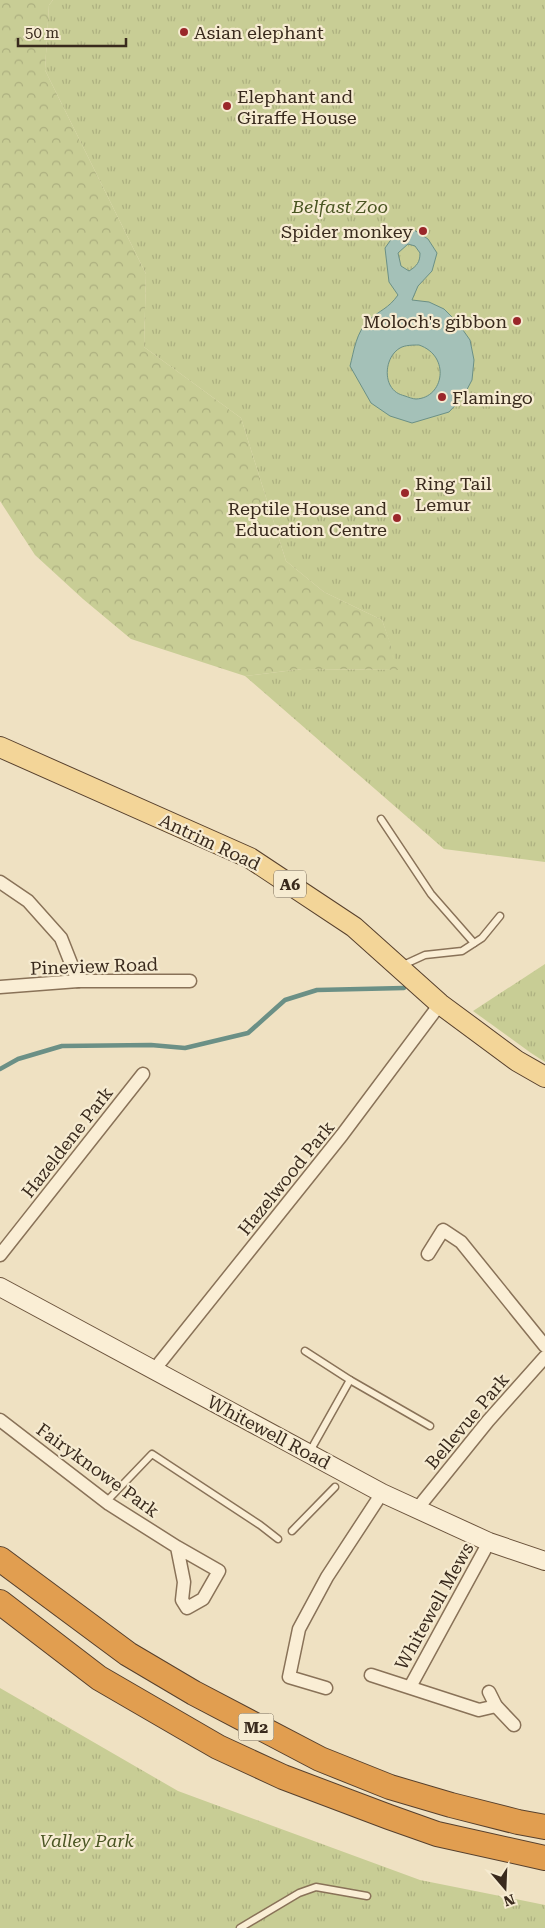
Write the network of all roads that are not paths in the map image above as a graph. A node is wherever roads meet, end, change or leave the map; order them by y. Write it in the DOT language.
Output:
graph roads {
  1 [pos="0,747"];
  2 [pos="381,819"];
  3 [pos="0,882"];
  4 [pos="500,916"];
  5 [pos="474,943"];
  6 [pos="398,968"];
  7 [pos="190,981"];
  8 [pos="78,982"];
  9 [pos="0,987"];
  10 [pos="440,1004"];
  11 [pos="143,1074"];
  12 [pos="545,1077"];
  13 [pos="428,1254"];
  14 [pos="0,1255"];
  15 [pos="0,1288"];
  16 [pos="545,1346"];
  17 [pos="305,1352"];
  18 [pos="545,1357"];
  19 [pos="154,1370"];
  20 [pos="350,1380"];
  21 [pos="0,1420"];
  22 [pos="430,1426"];
  23 [pos="309,1454"];
  24 [pos="335,1487"];
  25 [pos="382,1493"];
  26 [pos="106,1502"];
  27 [pos="417,1509"];
  28 [pos="292,1532"];
  29 [pos="278,1539"];
  30 [pos="489,1542"];
  31 [pos="177,1547"];
  32 [pos="0,1559"];
  33 [pos="545,1561"];
  34 [pos="0,1602"];
  35 [pos="371,1675"];
  36 [pos="410,1687"];
  37 [pos="326,1688"];
  38 [pos="490,1692"];
  39 [pos="496,1706"];
  40 [pos="514,1725"];
  41 [pos="545,1827"];
  42 [pos="545,1858"];
  43 [pos="367,1896"];
  44 [pos="240,1928"];
  1 -- 6 [label="main road, Antrim Road / A6"];
  2 -- 5 [label="lane"];
  3 -- 8 [label="street"];
  4 -- 5 [label="lane"];
  5 -- 6 [label="lane"];
  6 -- 10 [label="main road, Antrim Road / A6"];
  7 -- 8 [label="street, Pineview Road"];
  8 -- 9 [label="street, Pineview Road"];
  10 -- 12 [label="main road, Antrim Road / A6"];
  10 -- 19 [label="street, Hazelwood Park"];
  11 -- 14 [label="street, Hazeldene Park"];
  13 -- 16 [label="street"];
  15 -- 19 [label="street, Whitewell Road"];
  17 -- 20 [label="lane"];
  18 -- 27 [label="street, Bellevue Park"];
  19 -- 23 [label="street, Whitewell Road"];
  20 -- 22 [label="lane"];
  20 -- 23 [label="lane"];
  21 -- 26 [label="street, Fairyknowe Park"];
  23 -- 25 [label="street, Whitewell Road"];
  24 -- 28 [label="lane"];
  25 -- 27 [label="street, Whitewell Road"];
  25 -- 37 [label="street"];
  26 -- 29 [label="lane"];
  26 -- 31 [label="street, Fairyknowe Park"];
  27 -- 30 [label="street, Whitewell Road"];
  30 -- 33 [label="street, Whitewell Road"];
  30 -- 36 [label="street, Whitewell Mews"];
  31 -- 31 [label="street, Fairyknowe Park"];
  32 -- 41 [label="highway, M2"];
  34 -- 42 [label="highway, M2"];
  35 -- 36 [label="street"];
  36 -- 39 [label="street"];
  38 -- 39 [label="street"];
  39 -- 40 [label="street"];
  43 -- 44 [label="lane"];
}
